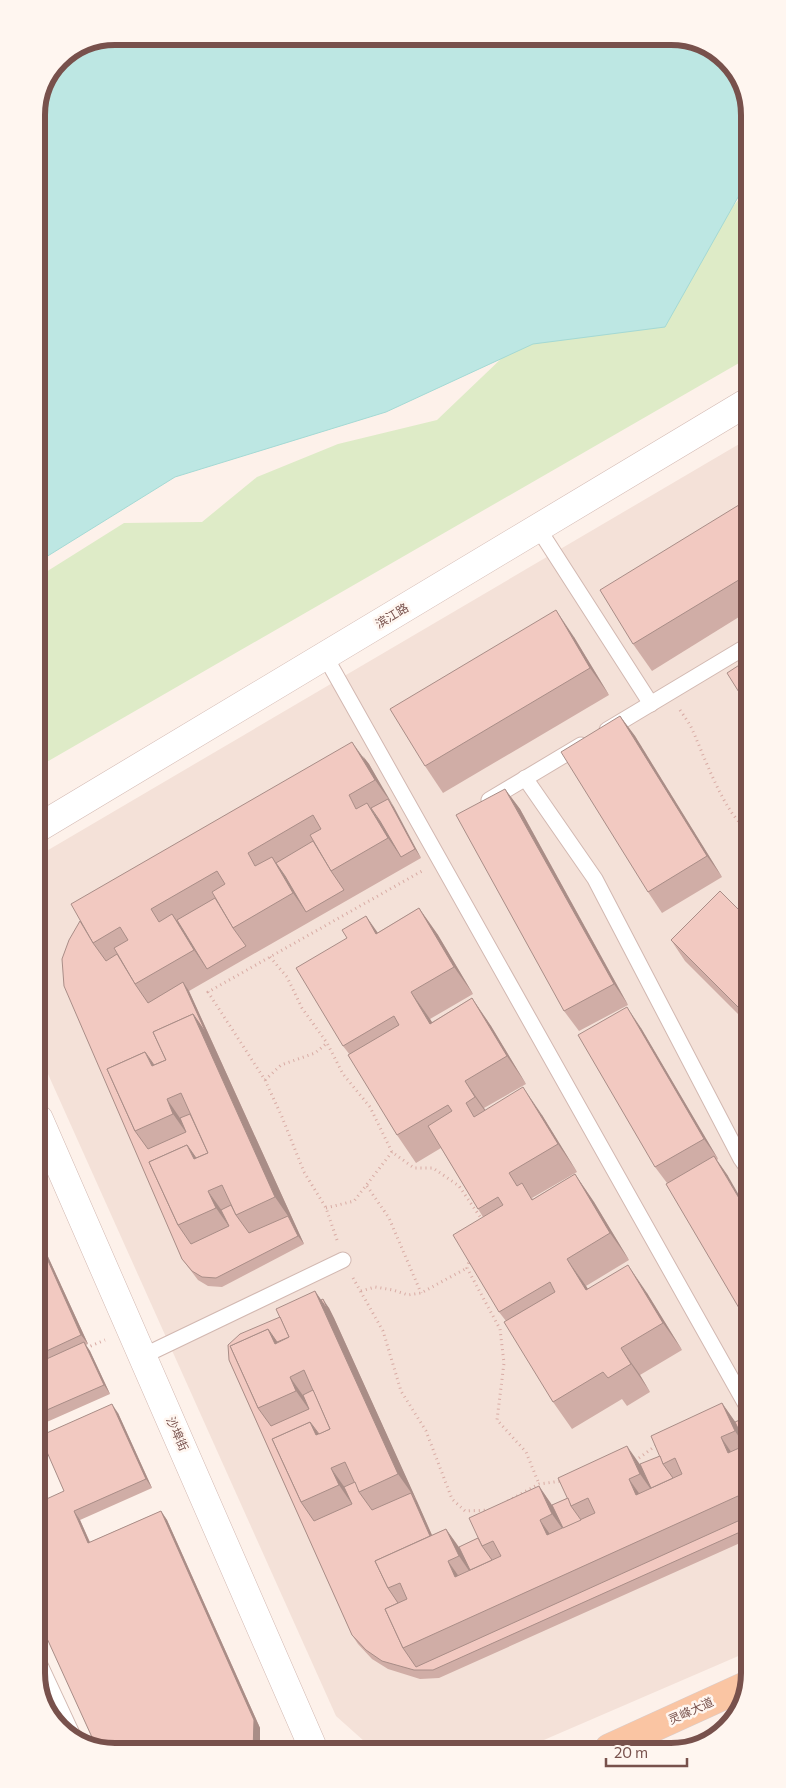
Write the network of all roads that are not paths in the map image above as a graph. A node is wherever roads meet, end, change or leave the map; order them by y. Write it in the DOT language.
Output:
graph roads {
  1 [pos="741,406"];
  2 [pos="538,528"];
  3 [pos="741,650"];
  4 [pos="325,656"];
  5 [pos="650,704"];
  6 [pos="525,778"];
  7 [pos="479,806"];
  8 [pos="45,824"];
  9 [pos="45,1133"];
  10 [pos="741,1159"];
  11 [pos="343,1260"];
  12 [pos="142,1356"];
  13 [pos="741,1396"];
  14 [pos="45,1677"];
  15 [pos="738,1689"];
  16 [pos="68,1726"];
  17 [pos="311,1743"];
  18 [pos="620,1743"];
  1 -- 2 [label="street, 滨江路"];
  2 -- 4 [label="street, 滨江路"];
  2 -- 5 [label="lane"];
  3 -- 5 [label="lane"];
  4 -- 8 [label="street, 滨江路"];
  4 -- 13 [label="lane"];
  5 -- 6 [label="lane"];
  6 -- 7 [label="lane"];
  6 -- 10 [label="lane"];
  9 -- 12 [label="street, 沙埠街"];
  11 -- 12 [label="lane"];
  12 -- 17 [label="street, 沙埠街"];
  14 -- 16 [label="lane"];
  15 -- 18 [label="main road, 灵峰大道"];
}
